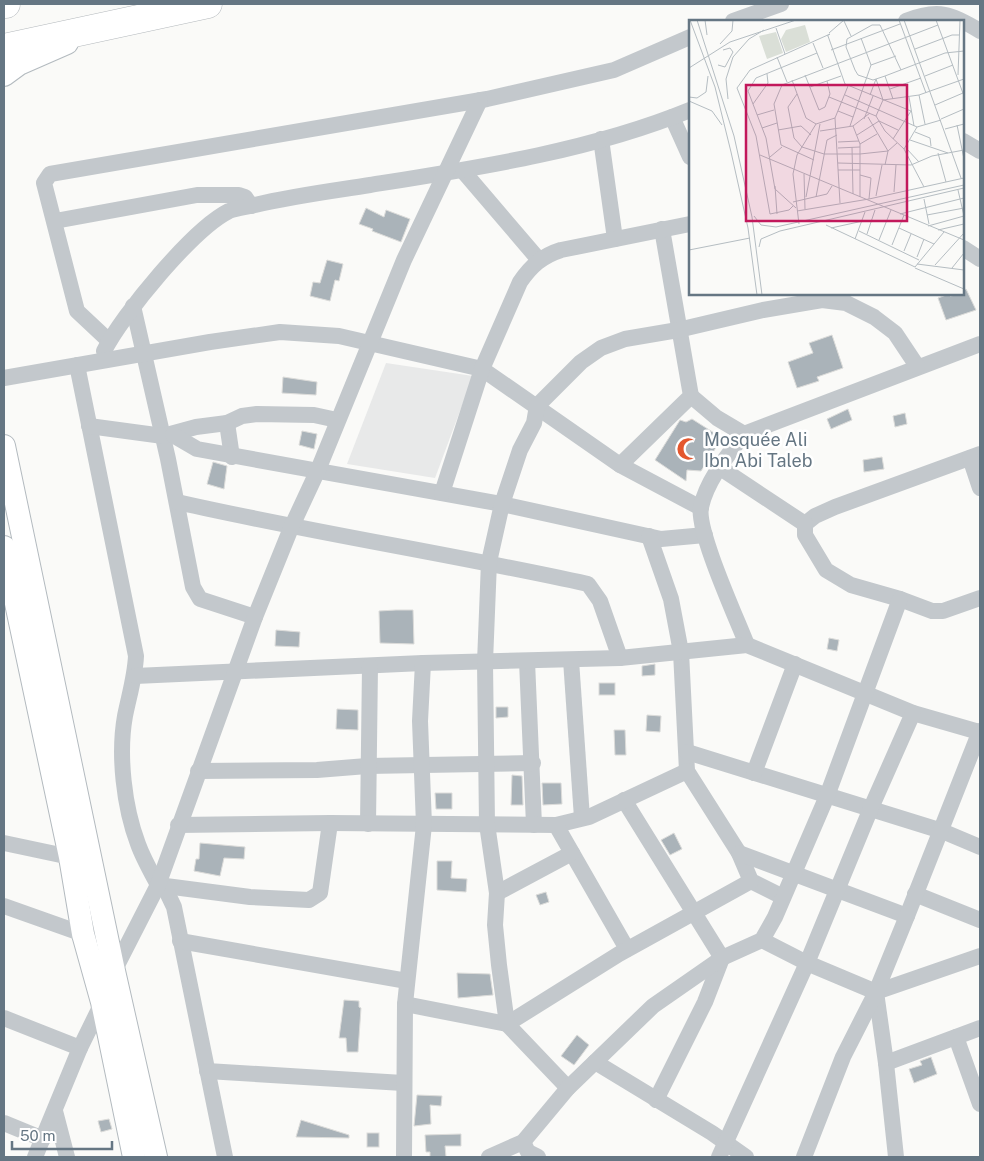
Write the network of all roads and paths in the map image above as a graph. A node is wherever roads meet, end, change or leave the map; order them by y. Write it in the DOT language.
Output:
graph roads {
  1 [pos="208,4"];
  2 [pos="781,4"];
  3 [pos="736,20"];
  4 [pos="909,20"];
  5 [pos="963,20"];
  6 [pos="964,21"];
  7 [pos="103,28"];
  8 [pos="980,32"];
  9 [pos="689,37"];
  10 [pos="4,48"];
  11 [pos="4,75"];
  12 [pos="480,100"];
  13 [pos="689,110"];
  14 [pos="672,117"];
  15 [pos="601,139"];
  16 [pos="964,142"];
  17 [pos="980,151"];
  18 [pos="689,155"];
  19 [pos="463,171"];
  20 [pos="446,173"];
  21 [pos="251,206"];
  22 [pos="55,220"];
  23 [pos="689,224"];
  24 [pos="662,229"];
  25 [pos="615,239"];
  26 [pos="964,249"];
  27 [pos="980,259"];
  28 [pos="539,260"];
  29 [pos="133,306"];
  30 [pos="678,330"];
  31 [pos="109,341"];
  32 [pos="370,342"];
  33 [pos="980,344"];
  34 [pos="143,355"];
  35 [pos="98,362"];
  36 [pos="77,365"];
  37 [pos="917,366"];
  38 [pos="482,369"];
  39 [pos="4,378"];
  40 [pos="691,396"];
  41 [pos="537,406"];
  42 [pos="338,420"];
  43 [pos="227,423"];
  44 [pos="90,426"];
  45 [pos="744,434"];
  46 [pos="168,436"];
  47 [pos="4,446"];
  48 [pos="975,456"];
  49 [pos="232,457"];
  50 [pos="620,465"];
  51 [pos="719,467"];
  52 [pos="318,470"];
  53 [pos="980,488"];
  54 [pos="442,493"];
  55 [pos="177,502"];
  56 [pos="502,504"];
  57 [pos="701,508"];
  58 [pos="805,524"];
  59 [pos="291,528"];
  60 [pos="705,535"];
  61 [pos="649,536"];
  62 [pos="4,547"];
  63 [pos="489,562"];
  64 [pos="6,575"];
  65 [pos="980,598"];
  66 [pos="900,599"];
  67 [pos="255,617"];
  68 [pos="747,645"];
  69 [pos="681,652"];
  70 [pos="620,658"];
  71 [pos="571,660"];
  72 [pos="527,661"];
  73 [pos="485,662"];
  74 [pos="424,663"];
  75 [pos="795,664"];
  76 [pos="370,666"];
  77 [pos="235,670"];
  78 [pos="135,676"];
  79 [pos="866,692"];
  80 [pos="913,713"];
  81 [pos="980,732"];
  82 [pos="687,752"];
  83 [pos="533,763"];
  84 [pos="487,765"];
  85 [pos="368,766"];
  86 [pos="422,766"];
  87 [pos="198,771"];
  88 [pos="687,771"];
  89 [pos="754,774"];
  90 [pos="827,796"];
  91 [pos="624,800"];
  92 [pos="871,808"];
  93 [pos="582,818"];
  94 [pos="330,823"];
  95 [pos="368,824"];
  96 [pos="488,824"];
  97 [pos="178,825"];
  98 [pos="424,825"];
  99 [pos="534,825"];
  100 [pos="556,825"];
  101 [pos="942,831"];
  102 [pos="4,844"];
  103 [pos="980,847"];
  104 [pos="572,853"];
  105 [pos="739,853"];
  106 [pos="70,857"];
  107 [pos="793,872"];
  108 [pos="751,881"];
  109 [pos="161,886"];
  110 [pos="837,889"];
  111 [pos="496,893"];
  112 [pos="916,894"];
  113 [pos="783,897"];
  114 [pos="4,906"];
  115 [pos="693,912"];
  116 [pos="907,916"];
  117 [pos="980,920"];
  118 [pos="84,934"];
  119 [pos="762,940"];
  120 [pos="180,941"];
  121 [pos="627,949"];
  122 [pos="980,956"];
  123 [pos="722,958"];
  124 [pos="807,963"];
  125 [pos="114,971"];
  126 [pos="407,981"];
  127 [pos="876,992"];
  128 [pos="102,1002"];
  129 [pos="404,1004"];
  130 [pos="4,1018"];
  131 [pos="507,1024"];
  132 [pos="980,1028"];
  133 [pos="956,1037"];
  134 [pos="80,1048"];
  135 [pos="595,1062"];
  136 [pos="886,1063"];
  137 [pos="208,1071"];
  138 [pos="403,1083"];
  139 [pos="568,1088"];
  140 [pos="656,1100"];
  141 [pos="980,1104"];
  142 [pos="55,1111"];
  143 [pos="4,1123"];
  144 [pos="43,1139"];
  145 [pos="723,1150"];
  146 [pos="528,1152"];
  147 [pos="35,1157"];
  148 [pos="67,1157"];
  149 [pos="134,1157"];
  150 [pos="156,1157"];
  151 [pos="225,1157"];
  152 [pos="404,1157"];
  153 [pos="489,1157"];
  154 [pos="746,1157"];
  155 [pos="804,1157"];
  156 [pos="896,1157"];
  1 -- 7 [label="highway"];
  2 -- 3 [label="street"];
  4 -- 5 [label="street"];
  6 -- 8 [label="street"];
  7 -- 10 [label="highway"];
  7 -- 11 [label="street"];
  9 -- 12 [label="street"];
  12 -- 20 [label="street"];
  12 -- 22 [label="street"];
  13 -- 14 [label="street"];
  14 -- 15 [label="street"];
  14 -- 18 [label="street"];
  15 -- 19 [label="street"];
  15 -- 25 [label="street"];
  16 -- 17 [label="street"];
  19 -- 20 [label="street"];
  19 -- 28 [label="street"];
  20 -- 21 [label="street"];
  20 -- 32 [label="street"];
  21 -- 22 [label="street"];
  21 -- 29 [label="street"];
  22 -- 31 [label="street"];
  23 -- 24 [label="street"];
  24 -- 25 [label="street"];
  24 -- 30 [label="street"];
  25 -- 28 [label="street"];
  26 -- 27 [label="street"];
  28 -- 38 [label="street"];
  29 -- 31 [label="street"];
  29 -- 34 [label="street"];
  30 -- 37 [label="street"];
  30 -- 40 [label="street"];
  30 -- 41 [label="street"];
  31 -- 35 [label="street"];
  32 -- 34 [label="street"];
  32 -- 38 [label="street"];
  32 -- 42 [label="street"];
  33 -- 37 [label="street"];
  34 -- 35 [label="street"];
  34 -- 46 [label="street"];
  35 -- 36 [label="street"];
  36 -- 39 [label="street"];
  36 -- 44 [label="street"];
  37 -- 45 [label="street"];
  38 -- 41 [label="street"];
  38 -- 54 [label="street"];
  40 -- 45 [label="street"];
  40 -- 50 [label="street"];
  41 -- 50 [label="street"];
  41 -- 56 [label="street"];
  42 -- 43 [label="street"];
  42 -- 52 [label="street"];
  43 -- 46 [label="street"];
  43 -- 49 [label="street"];
  44 -- 46 [label="street"];
  44 -- 78 [label="street"];
  45 -- 51 [label="street"];
  46 -- 49 [label="street"];
  46 -- 55 [label="street"];
  47 -- 125 [label="street"];
  48 -- 53 [label="street"];
  48 -- 58 [label="street"];
  49 -- 52 [label="street"];
  50 -- 57 [label="street"];
  51 -- 57 [label="street"];
  51 -- 58 [label="street"];
  52 -- 54 [label="street"];
  52 -- 59 [label="street"];
  54 -- 56 [label="street"];
  55 -- 59 [label="street"];
  55 -- 67 [label="street"];
  56 -- 61 [label="street"];
  56 -- 63 [label="street"];
  57 -- 60 [label="street"];
  58 -- 66 [label="street"];
  59 -- 63 [label="street"];
  59 -- 67 [label="street"];
  60 -- 61 [label="street"];
  60 -- 68 [label="street"];
  61 -- 69 [label="street"];
  62 -- 64 [label="street"];
  63 -- 70 [label="street"];
  63 -- 73 [label="street"];
  64 -- 106 [label="street"];
  65 -- 66 [label="street"];
  66 -- 79 [label="street"];
  67 -- 77 [label="street"];
  68 -- 69 [label="street"];
  68 -- 75 [label="street"];
  69 -- 70 [label="street"];
  69 -- 82 [label="street"];
  70 -- 71 [label="street"];
  71 -- 72 [label="street"];
  71 -- 93 [label="street"];
  72 -- 73 [label="street"];
  72 -- 83 [label="street"];
  73 -- 74 [label="street"];
  73 -- 84 [label="street"];
  74 -- 76 [label="street"];
  74 -- 86 [label="street"];
  75 -- 79 [label="street"];
  75 -- 89 [label="street"];
  76 -- 77 [label="street"];
  76 -- 85 [label="street"];
  77 -- 78 [label="street"];
  77 -- 87 [label="street"];
  78 -- 109 [label="street"];
  79 -- 80 [label="street"];
  79 -- 90 [label="street"];
  80 -- 81 [label="street"];
  80 -- 92 [label="street"];
  81 -- 101 [label="street"];
  82 -- 88 [label="street"];
  82 -- 89 [label="street"];
  83 -- 84 [label="street"];
  83 -- 99 [label="street"];
  84 -- 86 [label="street"];
  84 -- 96 [label="street"];
  85 -- 86 [label="street"];
  85 -- 87 [label="street"];
  85 -- 95 [label="street"];
  86 -- 98 [label="street"];
  87 -- 97 [label="street"];
  88 -- 91 [label="street"];
  88 -- 105 [label="street"];
  89 -- 90 [label="street"];
  90 -- 92 [label="street"];
  90 -- 107 [label="street"];
  91 -- 93 [label="street"];
  91 -- 115 [label="street"];
  92 -- 101 [label="street"];
  92 -- 110 [label="street"];
  93 -- 100 [label="street"];
  94 -- 95 [label="street"];
  94 -- 97 [label="street"];
  94 -- 109 [label="street"];
  95 -- 98 [label="street"];
  96 -- 98 [label="street"];
  96 -- 99 [label="street"];
  96 -- 111 [label="street"];
  97 -- 109 [label="street"];
  98 -- 126 [label="street"];
  99 -- 100 [label="street"];
  100 -- 104 [label="street"];
  101 -- 103 [label="street"];
  101 -- 112 [label="street"];
  102 -- 106 [label="street"];
  104 -- 111 [label="street"];
  104 -- 121 [label="street"];
  105 -- 107 [label="street"];
  105 -- 108 [label="street"];
  106 -- 118 [label="street"];
  107 -- 110 [label="street"];
  107 -- 113 [label="street"];
  108 -- 113 [label="street"];
  108 -- 115 [label="street"];
  109 -- 120 [label="street"];
  109 -- 125 [label="street"];
  110 -- 116 [label="street"];
  110 -- 124 [label="street"];
  111 -- 131 [label="street"];
  112 -- 116 [label="street"];
  112 -- 117 [label="street"];
  113 -- 119 [label="street"];
  114 -- 118 [label="street"];
  115 -- 121 [label="street"];
  115 -- 123 [label="street"];
  116 -- 127 [label="street"];
  118 -- 128 [label="street"];
  119 -- 123 [label="street"];
  119 -- 124 [label="street"];
  120 -- 126 [label="street"];
  120 -- 137 [label="street"];
  121 -- 131 [label="street"];
  122 -- 127 [label="street"];
  123 -- 135 [label="street"];
  123 -- 140 [label="street"];
  124 -- 127 [label="street"];
  124 -- 145 [label="street"];
  125 -- 128 [label="street"];
  125 -- 150 [label="street"];
  126 -- 129 [label="street"];
  127 -- 136 [label="street"];
  127 -- 155 [label="street"];
  128 -- 134 [label="street"];
  128 -- 149 [label="street"];
  129 -- 131 [label="street"];
  129 -- 138 [label="street"];
  130 -- 134 [label="street"];
  131 -- 139 [label="street"];
  132 -- 133 [label="street"];
  133 -- 136 [label="street"];
  133 -- 141 [label="street"];
  134 -- 142 [label="street"];
  135 -- 139 [label="street"];
  135 -- 140 [label="street"];
  136 -- 156 [label="street"];
  137 -- 138 [label="street"];
  137 -- 151 [label="street"];
  138 -- 152 [label="street"];
  139 -- 146 [label="street"];
  140 -- 145 [label="street"];
  142 -- 144 [label="street"];
  142 -- 148 [label="street"];
  143 -- 144 [label="street"];
  144 -- 147 [label="street"];
  145 -- 154 [label="street"];
  146 -- 153 [label="street"];
}
